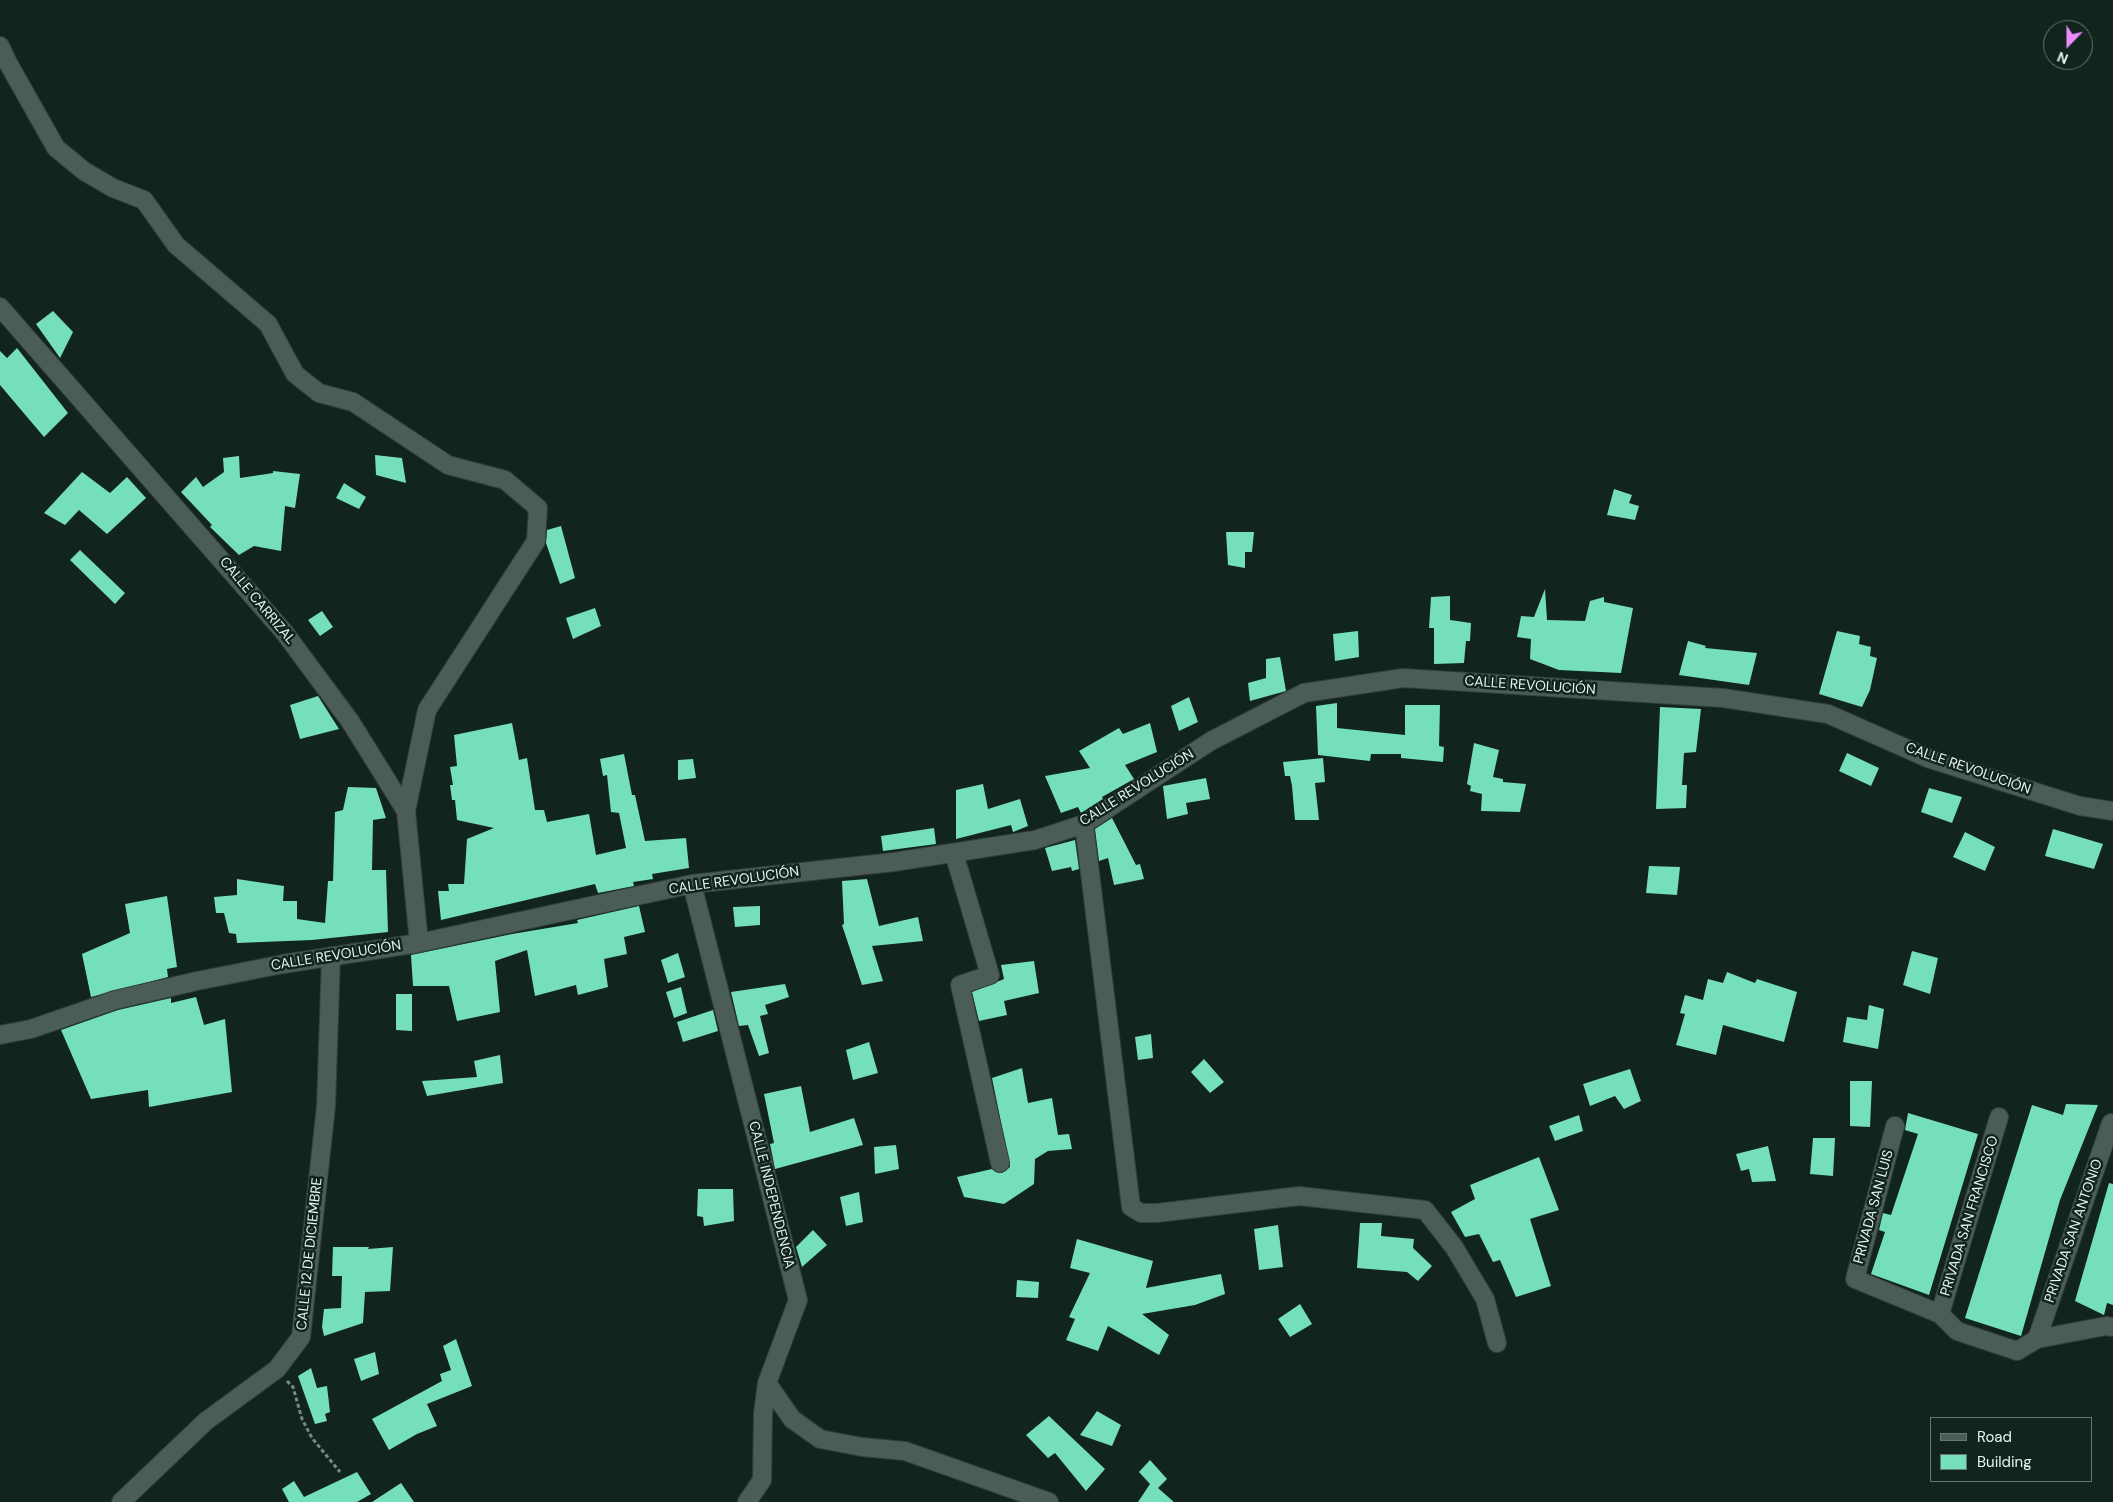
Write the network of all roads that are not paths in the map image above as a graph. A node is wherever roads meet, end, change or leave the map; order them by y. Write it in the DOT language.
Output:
graph roads {
  1 [pos="0,46"];
  2 [pos="0,307"];
  3 [pos="406,811"];
  4 [pos="2113,811"];
  5 [pos="1084,824"];
  6 [pos="954,853"];
  7 [pos="692,884"];
  8 [pos="419,943"];
  9 [pos="330,956"];
  10 [pos="0,1035"];
  11 [pos="1999,1117"];
  12 [pos="2110,1123"];
  13 [pos="1895,1126"];
  14 [pos="1000,1163"];
  15 [pos="1940,1314"];
  16 [pos="2113,1326"];
  17 [pos="2037,1339"];
  18 [pos="1498,1344"];
  19 [pos="767,1383"];
  20 [pos="121,1502"];
  21 [pos="746,1502"];
  22 [pos="1049,1502"];
  1 -- 3 [label="street"];
  2 -- 3 [label="street, CALLE CARRIZAL"];
  3 -- 8 [label="street, CALLE CARRIZAL"];
  4 -- 5 [label="street, CALLE REVOLUCIÓN"];
  5 -- 6 [label="street, CALLE REVOLUCIÓN"];
  5 -- 18 [label="street"];
  6 -- 7 [label="street, CALLE REVOLUCIÓN"];
  6 -- 14 [label="street"];
  7 -- 8 [label="street, CALLE REVOLUCIÓN"];
  7 -- 19 [label="street, CALLE INDEPENDENCIA"];
  8 -- 9 [label="street, CALLE REVOLUCIÓN"];
  9 -- 10 [label="street, CALLE REVOLUCIÓN"];
  9 -- 20 [label="street, CALLE 12 DE DICIEMBRE"];
  11 -- 15 [label="street, PRIVADA SAN FRANCISCO"];
  12 -- 17 [label="street, PRIVADA SAN ANTONIO"];
  13 -- 15 [label="street, PRIVADA SAN LUIS"];
  15 -- 17 [label="street, PRIVADA SAN LUIS"];
  16 -- 17 [label="street, PRIVADA SAN LUIS"];
  19 -- 21 [label="street, CALLE INDEPENDENCIA"];
  19 -- 22 [label="street"];
}
